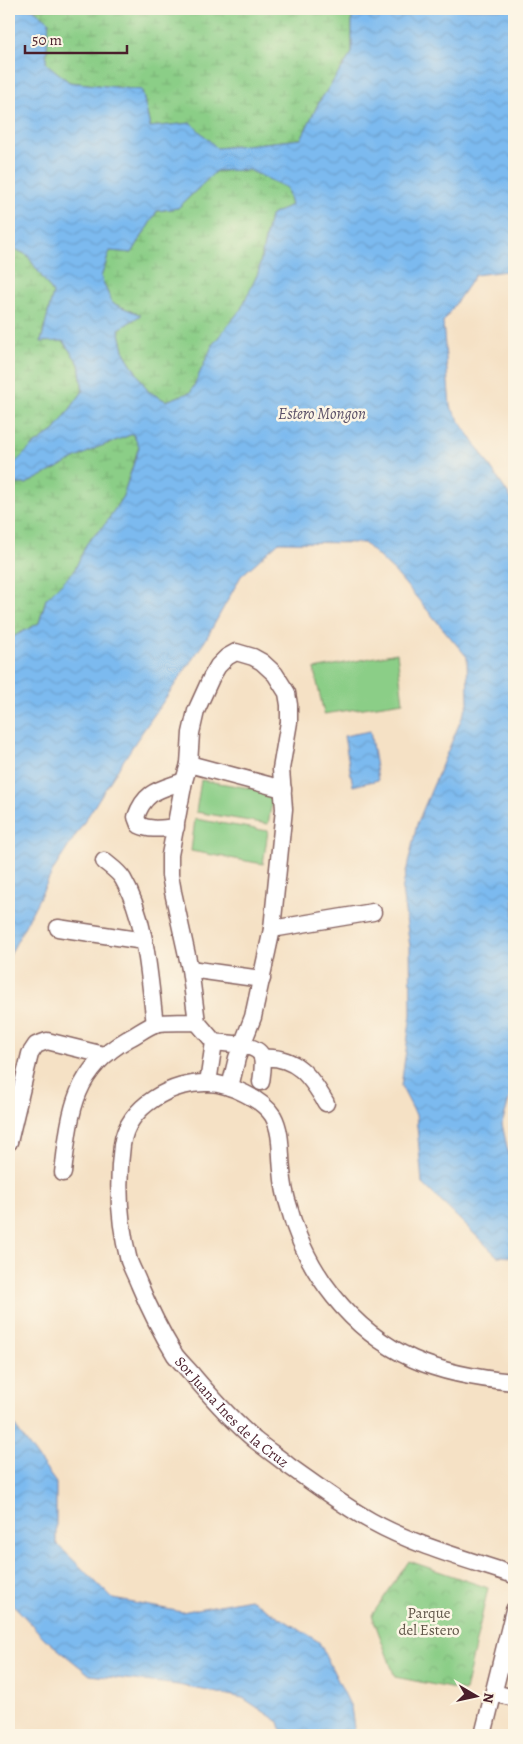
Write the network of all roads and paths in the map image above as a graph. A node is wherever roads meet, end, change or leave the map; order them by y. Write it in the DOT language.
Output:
graph roads {
  1 [pos="189,764"];
  2 [pos="184,781"];
  3 [pos="283,789"];
  4 [pos="176,827"];
  5 [pos="104,861"];
  6 [pos="373,912"];
  7 [pos="58,928"];
  8 [pos="272,929"];
  9 [pos="144,941"];
  10 [pos="190,969"];
  11 [pos="262,979"];
  12 [pos="197,1022"];
  13 [pos="155,1024"];
  14 [pos="214,1042"];
  15 [pos="242,1045"];
  16 [pos="104,1055"];
  17 [pos="262,1058"];
  18 [pos="261,1082"];
  19 [pos="208,1083"];
  20 [pos="230,1087"];
  21 [pos="326,1103"];
  22 [pos="9,1142"];
  23 [pos="63,1173"];
  24 [pos="514,1382"];
  25 [pos="514,1576"];
  26 [pos="514,1610"];
  27 [pos="494,1693"];
  28 [pos="514,1698"];
  29 [pos="483,1735"];
  1 -- 2 [label="street"];
  1 -- 3 [label="street"];
  1 -- 3 [label="street"];
  2 -- 4 [label="street"];
  2 -- 4 [label="street"];
  3 -- 8 [label="street"];
  4 -- 10 [label="street"];
  5 -- 9 [label="street"];
  6 -- 8 [label="street"];
  7 -- 9 [label="street"];
  8 -- 11 [label="street"];
  9 -- 13 [label="street"];
  10 -- 11 [label="street"];
  10 -- 12 [label="street"];
  11 -- 15 [label="street"];
  12 -- 13 [label="street"];
  12 -- 14 [label="street"];
  13 -- 16 [label="street"];
  14 -- 15 [label="street"];
  14 -- 19 [label="street"];
  15 -- 17 [label="street"];
  15 -- 20 [label="street"];
  16 -- 22 [label="street"];
  16 -- 23 [label="street"];
  17 -- 18 [label="street"];
  17 -- 21 [label="street"];
  19 -- 20 [label="street"];
  19 -- 25 [label="street, Sor Juana Ines de la Cruz"];
  20 -- 24 [label="street"];
  26 -- 27 [label="street"];
  27 -- 28 [label="street"];
  27 -- 29 [label="street"];
}
